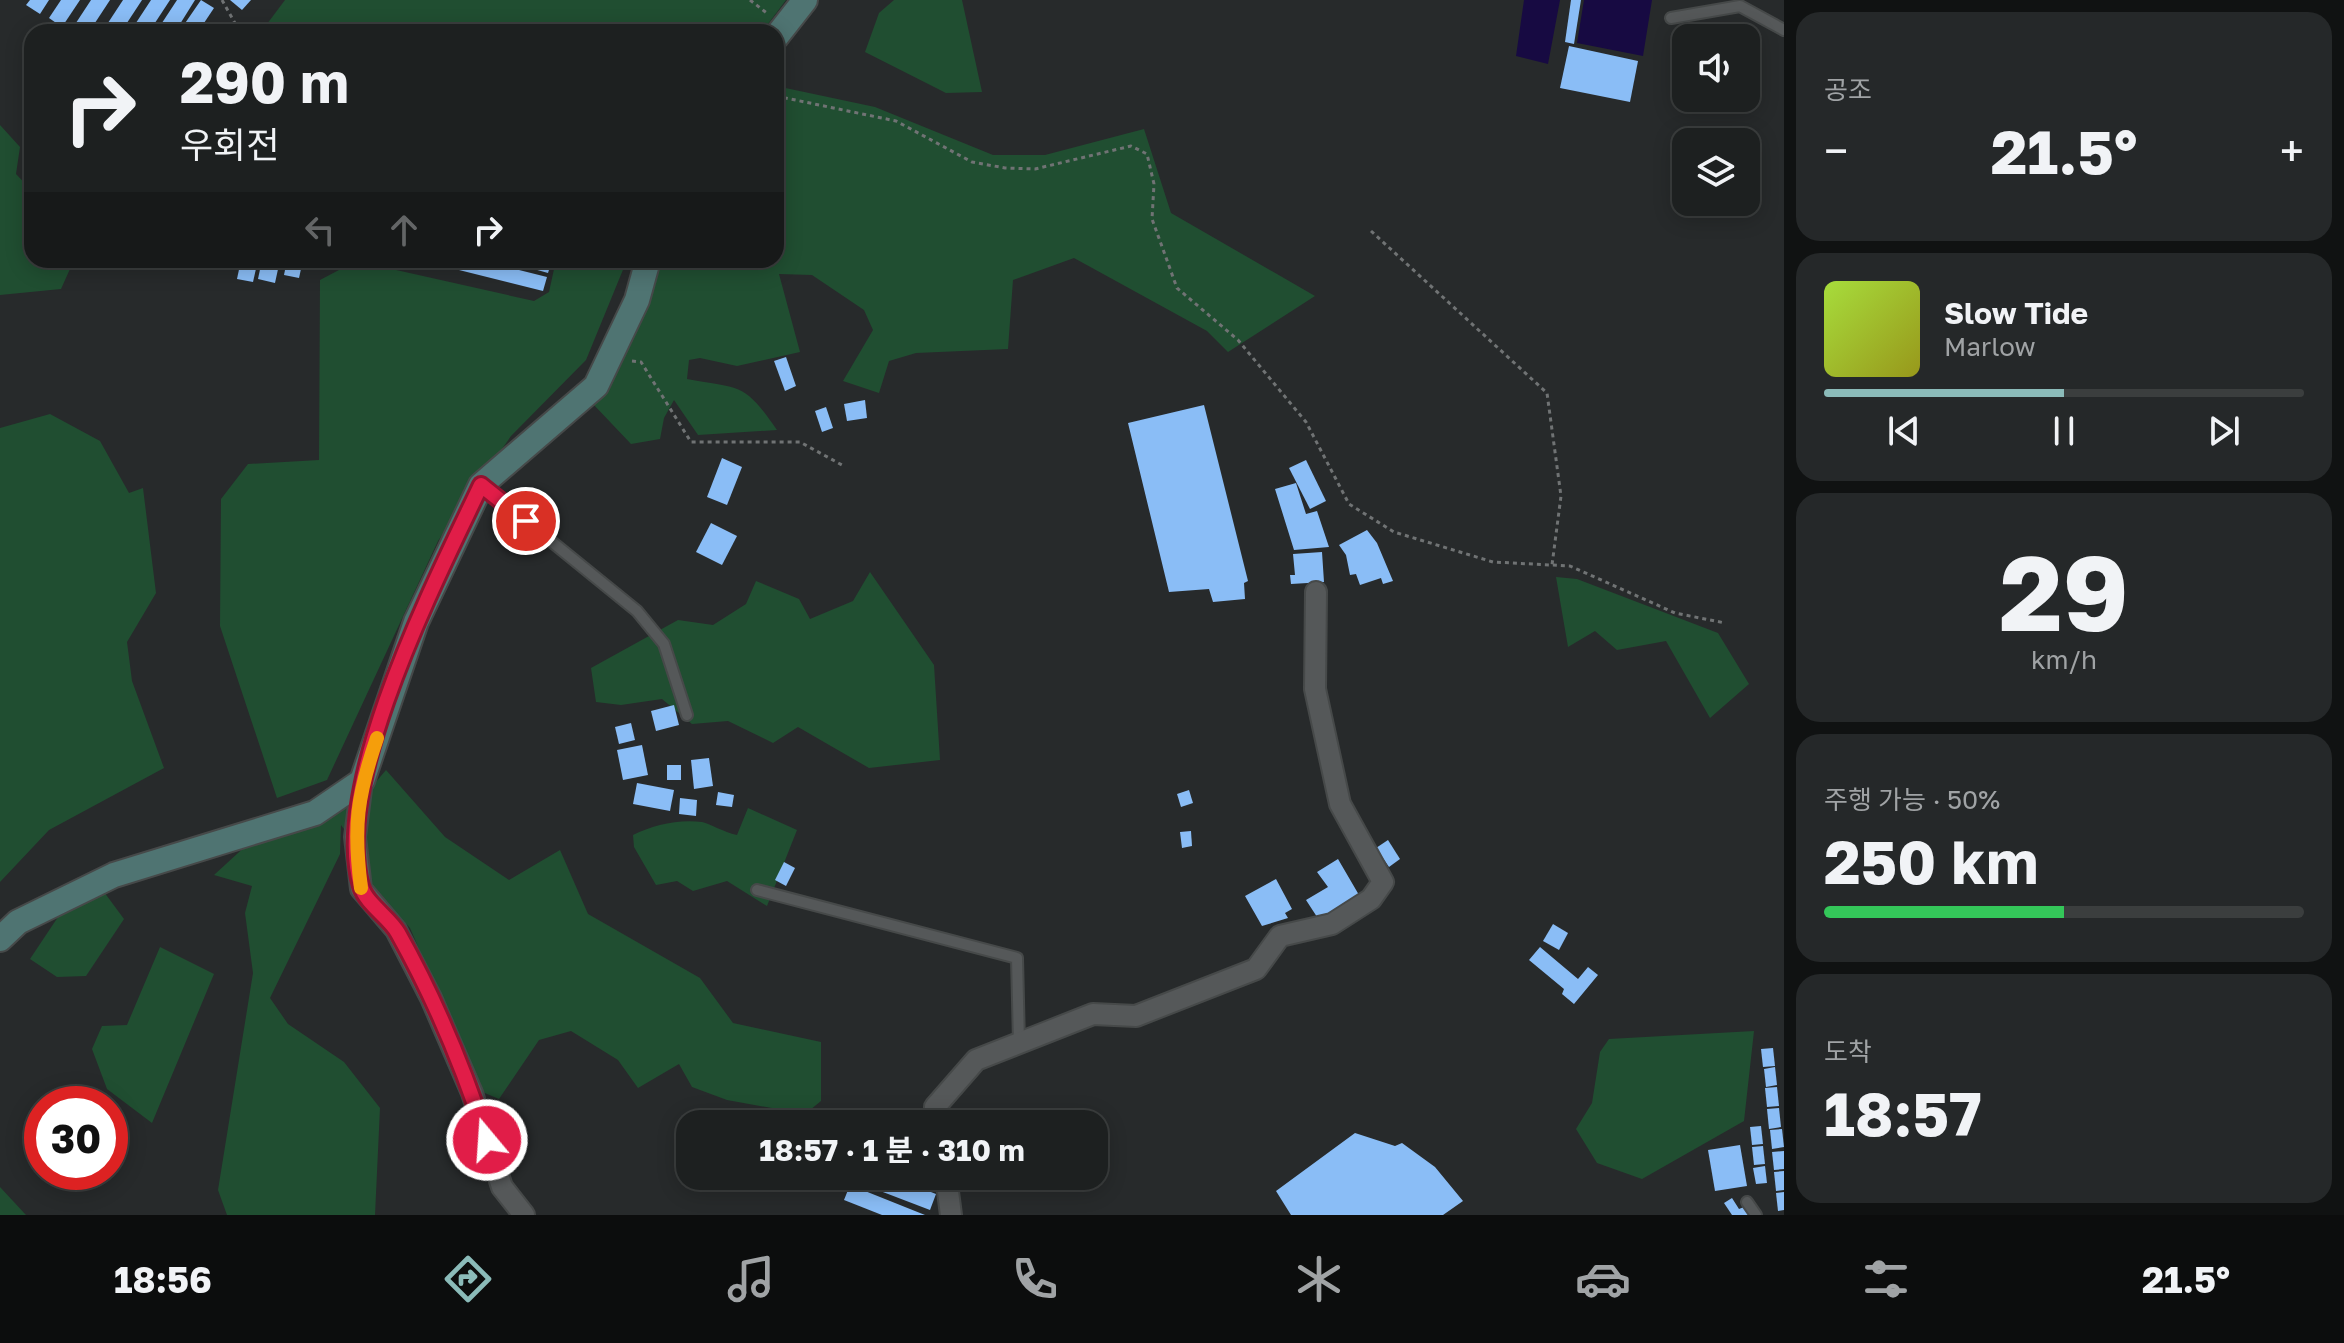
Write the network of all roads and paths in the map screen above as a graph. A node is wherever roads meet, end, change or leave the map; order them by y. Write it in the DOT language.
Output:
graph roads {
  1 [pos="222,0"];
  2 [pos="805,0"];
  3 [pos="1671,18"];
  4 [pos="236,24"];
  5 [pos="784,27"];
  6 [pos="1784,30"];
  7 [pos="784,98"];
  8 [pos="1371,231"];
  9 [pos="646,268"];
  10 [pos="608,360"];
  11 [pos="842,465"];
  12 [pos="481,485"];
  13 [pos="1552,565"];
  14 [pos="1316,592"];
  15 [pos="1725,623"];
  16 [pos="687,715"];
  17 [pos="362,781"];
  18 [pos="757,890"];
  19 [pos="9,924"];
  20 [pos="0,939"];
  21 [pos="1019,1043"];
  22 [pos="936,1110"];
  23 [pos="948,1190"];
  24 [pos="1747,1202"];
  25 [pos="524,1215"];
  26 [pos="951,1215"];
  27 [pos="1756,1215"];
  1 -- 4 [label="path"];
  2 -- 5 [label="street"];
  3 -- 6 [label="lane"];
  7 -- 13 [label="path"];
  8 -- 13 [label="path"];
  9 -- 10 [label="street"];
  10 -- 11 [label="path"];
  10 -- 12 [label="street"];
  12 -- 16 [label="lane"];
  12 -- 17 [label="street"];
  13 -- 15 [label="path"];
  14 -- 21 [label="street"];
  17 -- 19 [label="street"];
  17 -- 25 [label="street"];
  18 -- 21 [label="lane"];
  19 -- 20 [label="street"];
  21 -- 22 [label="street"];
  23 -- 26 [label="street"];
  24 -- 27 [label="lane"];
}
